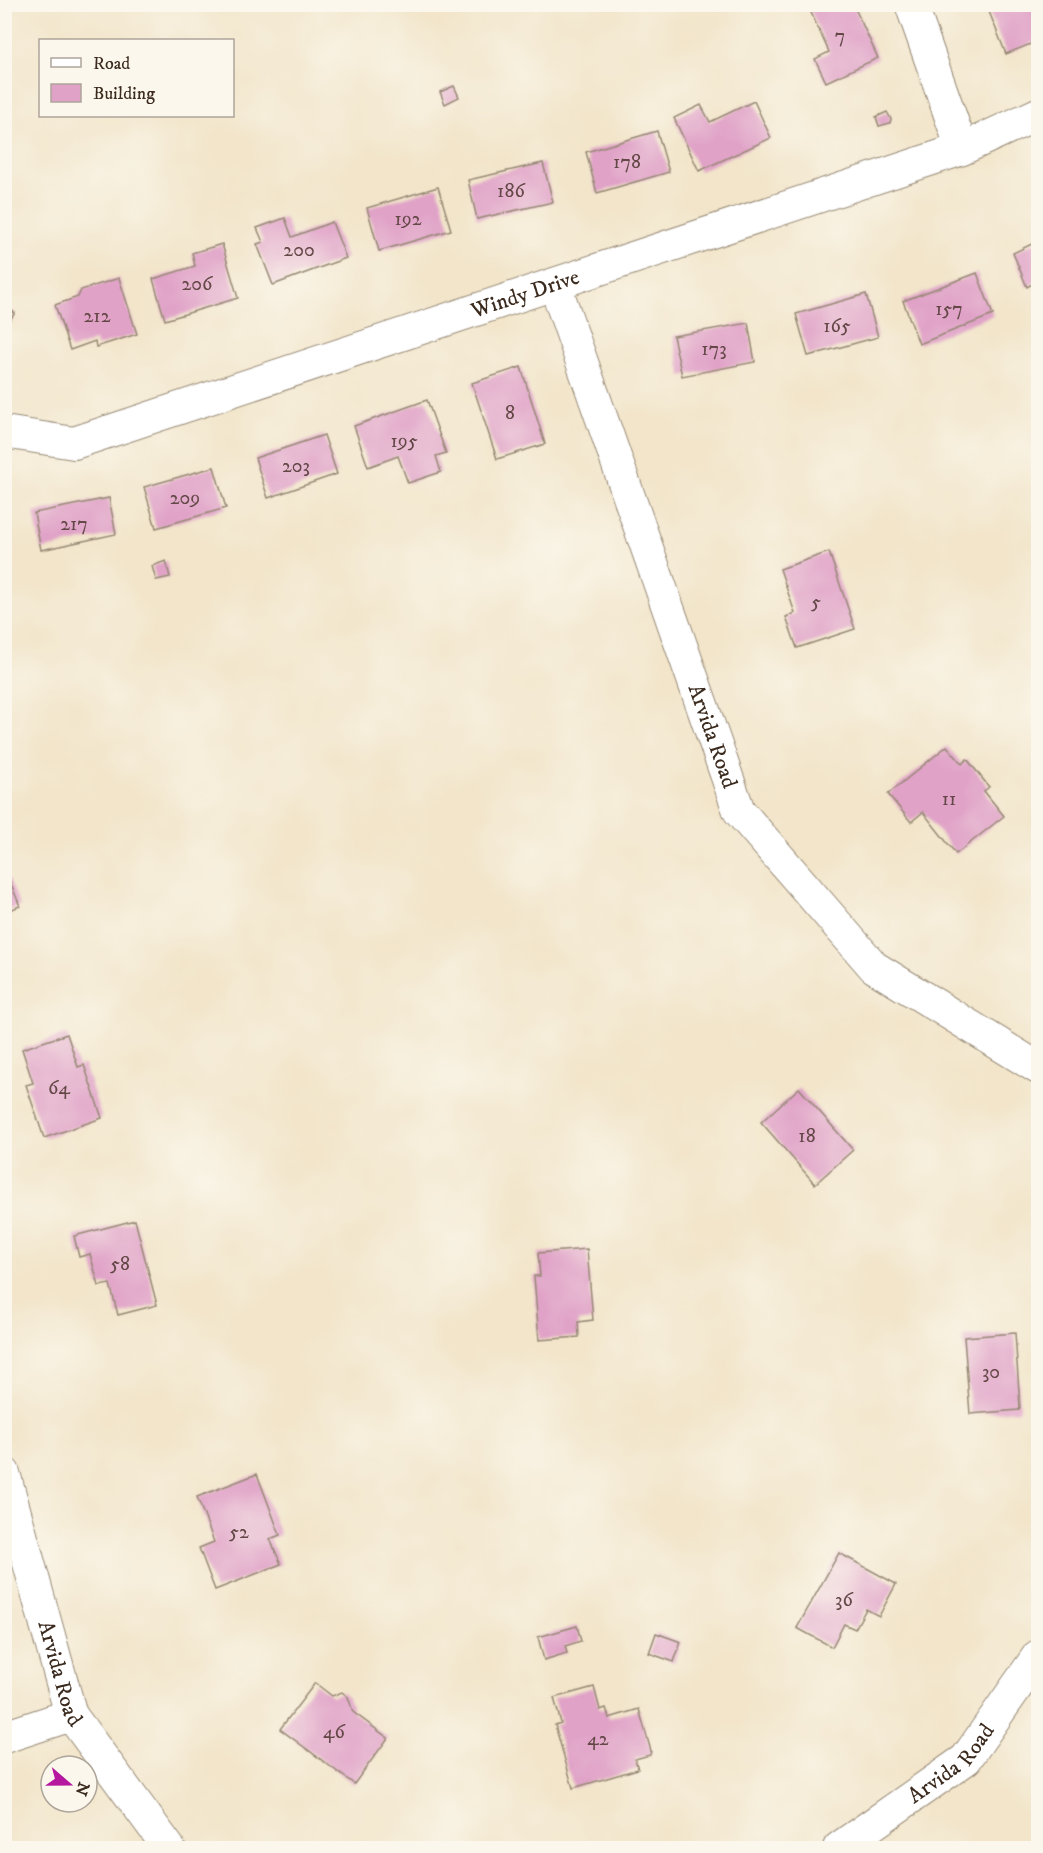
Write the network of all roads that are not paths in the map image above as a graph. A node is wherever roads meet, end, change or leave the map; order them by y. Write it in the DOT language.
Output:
graph roads {
  1 [pos="911,4"];
  2 [pos="1038,114"];
  3 [pos="962,149"];
  4 [pos="555,285"];
  5 [pos="4,432"];
  6 [pos="1038,1068"];
  7 [pos="4,1473"];
  8 [pos="1038,1656"];
  9 [pos="71,1715"];
  10 [pos="4,1737"];
  11 [pos="169,1848"];
  12 [pos="838,1848"];
  1 -- 3 [label="street"];
  2 -- 3 [label="street, Windy Drive"];
  3 -- 4 [label="street, Windy Drive"];
  4 -- 5 [label="street, Windy Drive"];
  4 -- 6 [label="street, Arvida Road"];
  7 -- 9 [label="street, Arvida Road"];
  8 -- 12 [label="street, Arvida Road"];
  9 -- 10 [label="street"];
  9 -- 11 [label="street, Arvida Road"];
}
